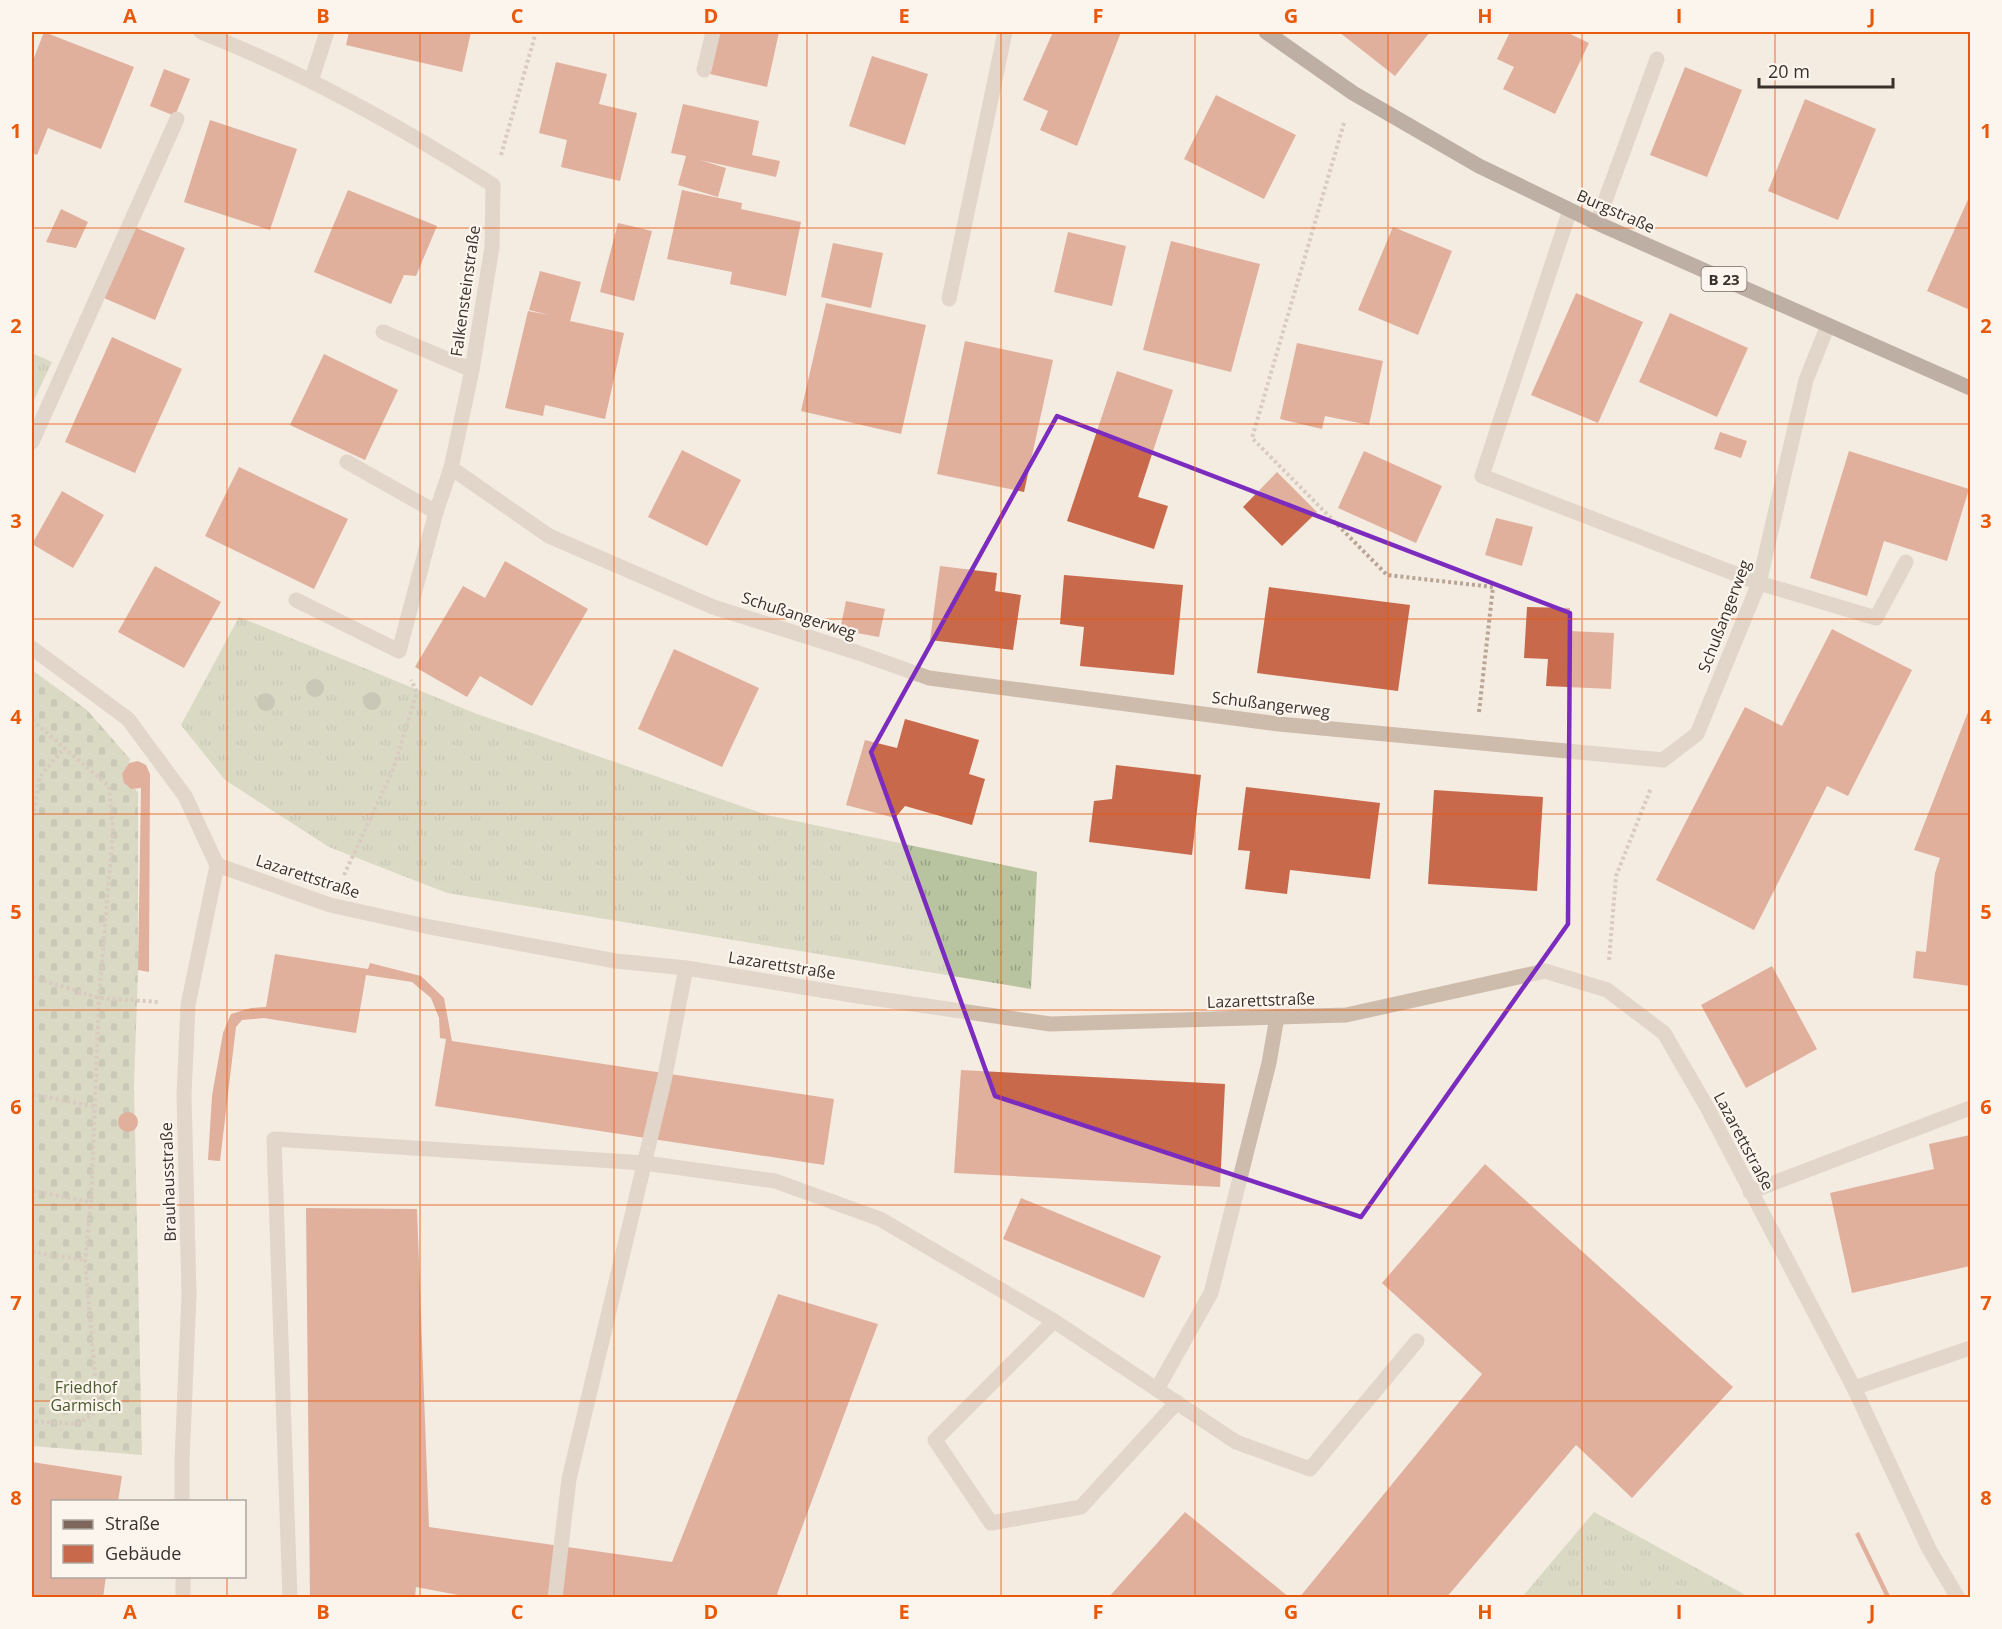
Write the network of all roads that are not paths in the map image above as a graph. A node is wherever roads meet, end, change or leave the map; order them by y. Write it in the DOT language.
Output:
graph roads {
  1 [pos="201,32"];
  2 [pos="327,32"];
  3 [pos="713,32"];
  4 [pos="1005,32"];
  5 [pos="1266,32"];
  6 [pos="1657,58"];
  7 [pos="704,70"];
  8 [pos="311,81"];
  9 [pos="177,118"];
  10 [pos="1569,210"];
  11 [pos="1596,223"];
  12 [pos="948,299"];
  13 [pos="1828,325"];
  14 [pos="383,332"];
  15 [pos="472,370"];
  16 [pos="1971,388"];
  17 [pos="32,442"];
  18 [pos="347,462"];
  19 [pos="451,468"];
  20 [pos="436,512"];
  21 [pos="1906,562"];
  22 [pos="1759,583"];
  23 [pos="296,600"];
  24 [pos="32,648"];
  25 [pos="218,865"];
  26 [pos="686,968"];
  27 [pos="1277,1017"];
  28 [pos="1971,1108"];
  29 [pos="645,1163"];
  30 [pos="1750,1192"];
  31 [pos="1054,1321"];
  32 [pos="1417,1341"];
  33 [pos="1971,1348"];
  34 [pos="1854,1388"];
  35 [pos="1157,1389"];
  36 [pos="1177,1402"];
  37 [pos="182,1500"];
  38 [pos="183,1578"];
  39 [pos="183,1598"];
  40 [pos="290,1598"];
  41 [pos="555,1598"];
  42 [pos="1958,1598"];
  1 -- 8 [label="street"];
  2 -- 8 [label="street"];
  3 -- 7 [label="street"];
  4 -- 12 [label="street"];
  5 -- 10 [label="main road, Burgstraße / B 23"];
  6 -- 11 [label="street"];
  8 -- 15 [label="street, Falkensteinstraße"];
  9 -- 17 [label="street"];
  10 -- 11 [label="main road, Burgstraße / B 23"];
  10 -- 22 [label="street"];
  11 -- 13 [label="main road, Burgstraße / B 23"];
  13 -- 16 [label="main road, Burgstraße / B 23"];
  13 -- 22 [label="street, Schußangerweg"];
  14 -- 15 [label="street"];
  15 -- 19 [label="street, Falkensteinstraße"];
  18 -- 20 [label="street"];
  19 -- 20 [label="street, Falkensteinstraße"];
  19 -- 22 [label="street, Schußangerweg"];
  20 -- 23 [label="street, Falkensteinstraße"];
  21 -- 22 [label="street"];
  24 -- 25 [label="street"];
  25 -- 26 [label="street, Lazarettstraße"];
  25 -- 37 [label="street, Brauhausstraße"];
  26 -- 27 [label="street, Lazarettstraße"];
  26 -- 29 [label="street"];
  27 -- 30 [label="street, Lazarettstraße"];
  27 -- 35 [label="street"];
  28 -- 30 [label="street"];
  29 -- 31 [label="street"];
  29 -- 40 [label="street"];
  29 -- 41 [label="street"];
  30 -- 34 [label="street, Lazarettstraße"];
  31 -- 35 [label="street"];
  31 -- 36 [label="street"];
  32 -- 36 [label="street"];
  33 -- 34 [label="street"];
  34 -- 42 [label="street, Lazarettstraße"];
  35 -- 36 [label="street"];
  38 -- 39 [label="street"];
}
